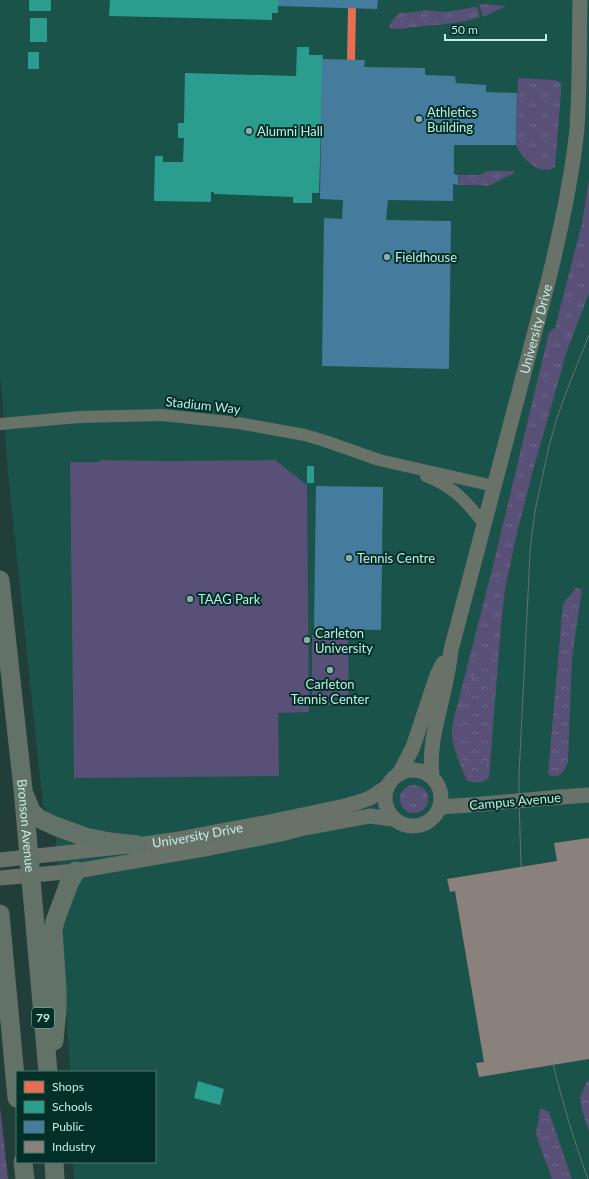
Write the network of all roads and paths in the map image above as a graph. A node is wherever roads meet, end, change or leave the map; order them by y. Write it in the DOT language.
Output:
graph roads {
  1 [pos="580,0"];
  2 [pos="0,424"];
  3 [pos="397,465"];
  4 [pos="494,486"];
  5 [pos="484,524"];
  6 [pos="0,580"];
  7 [pos="451,650"];
  8 [pos="399,774"];
  9 [pos="432,777"];
  10 [pos="388,786"];
  11 [pos="23,789"];
  12 [pos="589,795"];
  13 [pos="440,807"];
  14 [pos="394,819"];
  15 [pos="136,845"];
  16 [pos="28,857"];
  17 [pos="0,860"];
  18 [pos="76,871"];
  19 [pos="30,876"];
  20 [pos="0,878"];
  21 [pos="0,914"];
  22 [pos="48,1071"];
  23 [pos="51,1071"];
  24 [pos="16,1087"];
  25 [pos="23,1163"];
  26 [pos="54,1163"];
  27 [pos="25,1179"];
  28 [pos="55,1179"];
  1 -- 4 [label="street, University Drive"];
  2 -- 3 [label="street, Stadium Way"];
  3 -- 4 [label="street, Stadium Way"];
  3 -- 5 [label="street, Stadium Way"];
  4 -- 5 [label="street, University Drive"];
  5 -- 7 [label="street, University Drive"];
  6 -- 11 [label="main road, Bronson Avenue / 79"];
  7 -- 8 [label="street, University Drive"];
  7 -- 9 [label="street, University Drive"];
  8 -- 9 [label="street"];
  8 -- 10 [label="street"];
  9 -- 13 [label="street"];
  10 -- 14 [label="street"];
  10 -- 15 [label="street, University Drive"];
  11 -- 15 [label="main road"];
  11 -- 16 [label="main road, Bronson Avenue / 79"];
  12 -- 13 [label="street, Campus Avenue, bridge"];
  13 -- 14 [label="street"];
  14 -- 18 [label="street, University Drive"];
  15 -- 16 [label="street, University Drive"];
  16 -- 17 [label="street, University Drive"];
  16 -- 19 [label="main road, Bronson Avenue / 79"];
  18 -- 19 [label="street, University Drive"];
  18 -- 23 [label="main road"];
  19 -- 20 [label="street, University Drive"];
  19 -- 22 [label="main road, Bronson Avenue / 79"];
  21 -- 24 [label="main road"];
  25 -- 27 [label="main road"];
  26 -- 28 [label="main road"];
}
